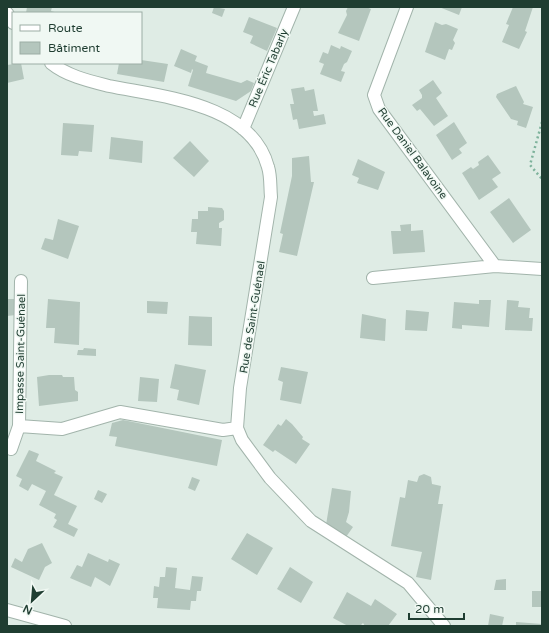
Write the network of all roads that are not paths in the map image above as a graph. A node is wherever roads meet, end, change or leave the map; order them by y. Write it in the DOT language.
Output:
graph roads {
  1 [pos="294,7"];
  2 [pos="407,7"];
  3 [pos="53,64"];
  4 [pos="243,129"];
  5 [pos="495,266"];
  6 [pos="542,269"];
  7 [pos="373,278"];
  8 [pos="22,281"];
  9 [pos="19,426"];
  10 [pos="237,428"];
  11 [pos="11,449"];
  12 [pos="7,610"];
  13 [pos="65,626"];
  14 [pos="444,626"];
  1 -- 4 [label="street, Rue Éric Tabarly"];
  2 -- 5 [label="street, Rue Daniel Balavoine"];
  3 -- 4 [label="street, Rue de Saint-Guénael"];
  4 -- 10 [label="street, Rue de Saint-Guénael"];
  5 -- 6 [label="street"];
  5 -- 7 [label="street"];
  8 -- 9 [label="street, Impasse Saint-Guénael"];
  9 -- 10 [label="street, Impasse Saint-Guénael"];
  9 -- 11 [label="street, Impasse Saint-Guénael"];
  10 -- 14 [label="street"];
  12 -- 13 [label="street"];
}
